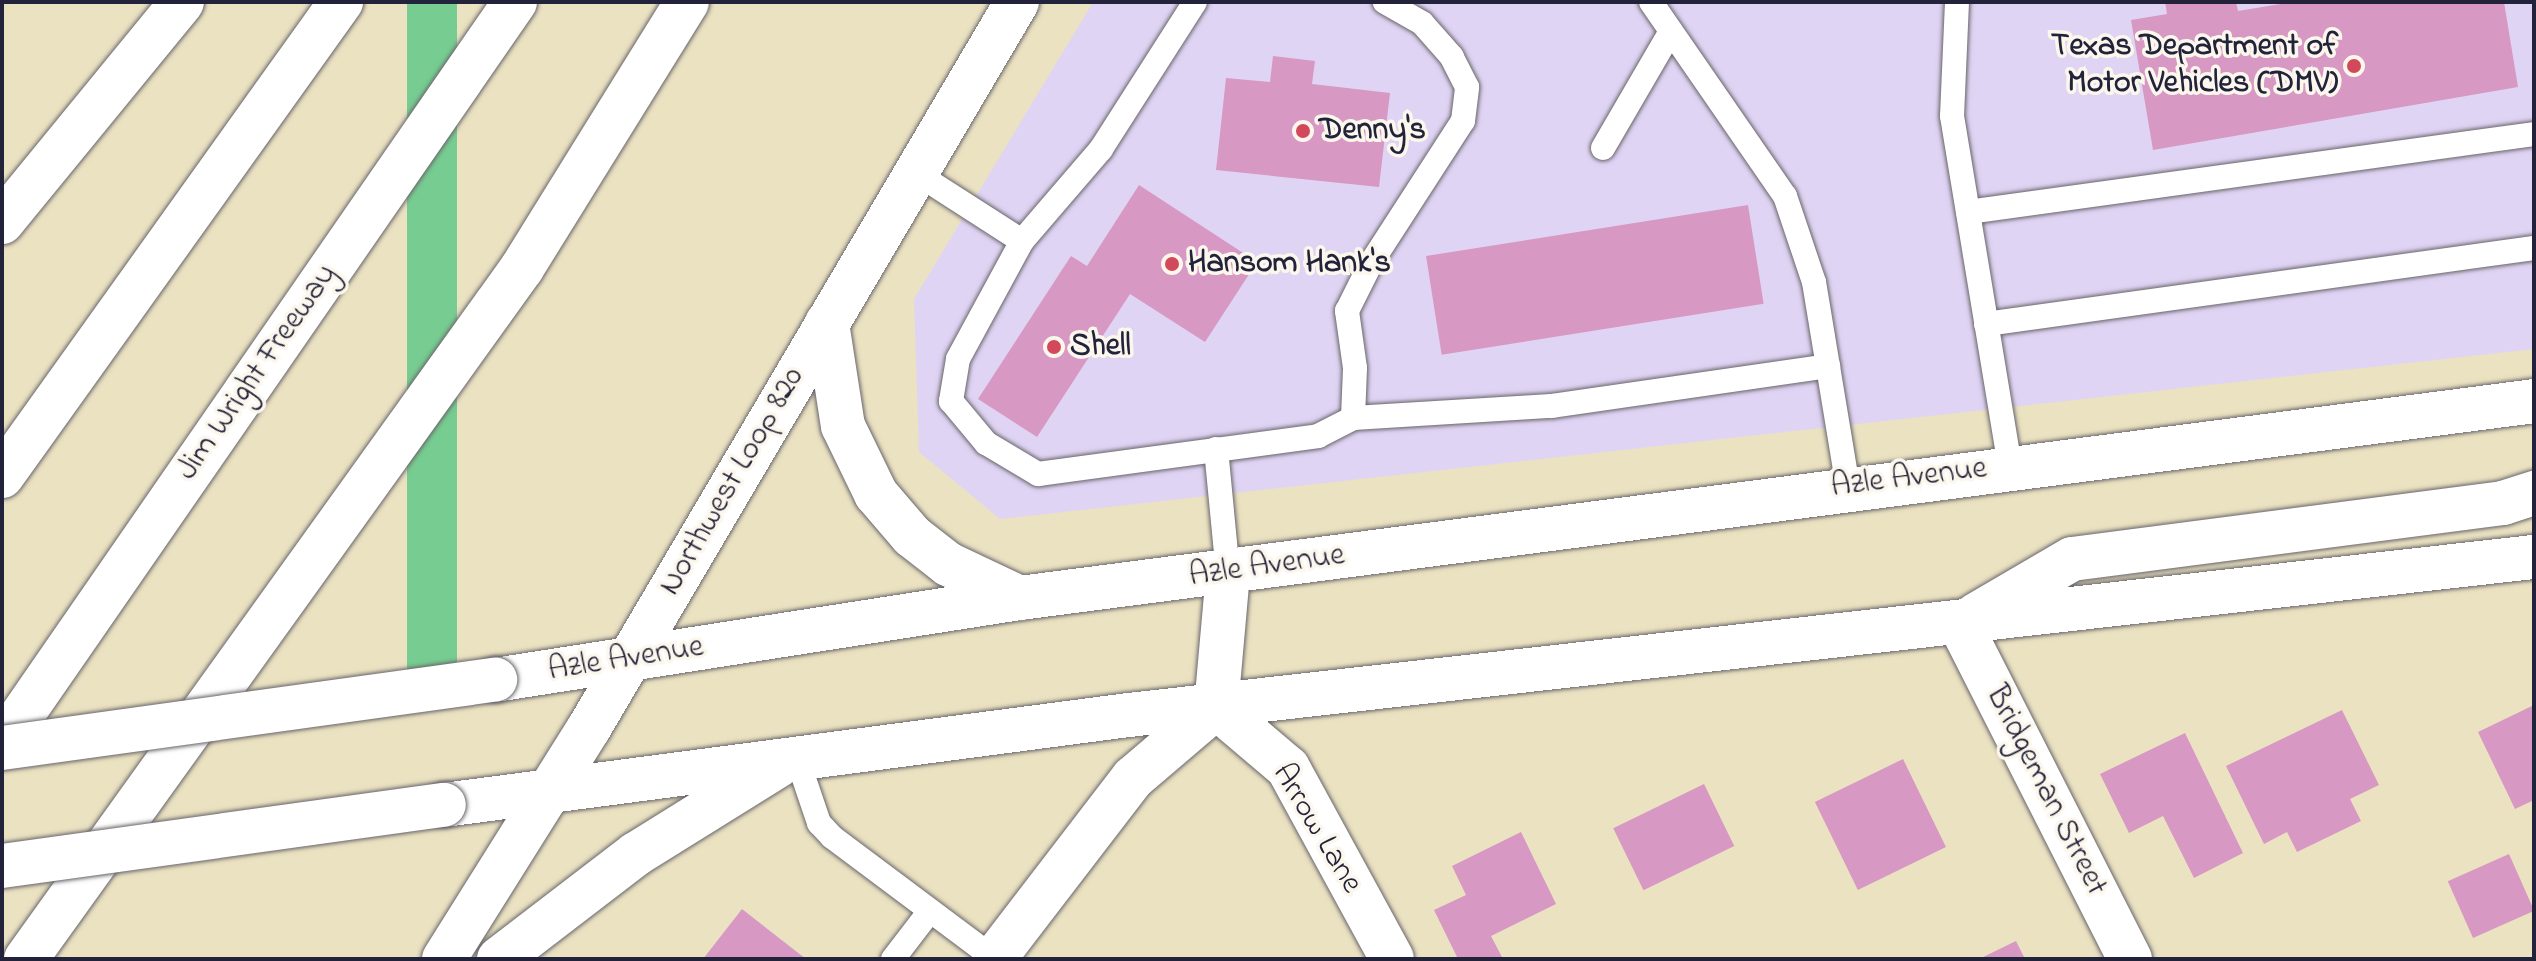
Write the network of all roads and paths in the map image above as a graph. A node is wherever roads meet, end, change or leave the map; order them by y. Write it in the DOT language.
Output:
graph roads {
  1 [pos="182,2"];
  2 [pos="341,2"];
  3 [pos="515,2"];
  4 [pos="687,2"];
  5 [pos="1017,2"];
  6 [pos="1195,2"];
  7 [pos="1385,2"];
  8 [pos="1651,2"];
  9 [pos="1957,2"];
  10 [pos="1671,31"];
  11 [pos="2534,134"];
  12 [pos="1603,148"];
  13 [pos="916,173"];
  14 [pos="1968,212"];
  15 [pos="2,222"];
  16 [pos="1022,241"];
  17 [pos="2534,248"];
  18 [pos="827,323"];
  19 [pos="1986,324"];
  20 [pos="1828,366"];
  21 [pos="2534,401"];
  22 [pos="1353,418"];
  23 [pos="1216,449"];
  24 [pos="2010,466"];
  25 [pos="2,476"];
  26 [pos="1848,487"];
  27 [pos="2534,493"];
  28 [pos="2534,557"];
  29 [pos="1228,573"];
  30 [pos="1020,598"];
  31 [pos="1960,624"];
  32 [pos="629,659"];
  33 [pos="1216,707"];
  34 [pos="2,746"];
  35 [pos="796,755"];
  36 [pos="551,788"];
  37 [pos="2,866"];
  38 [pos="929,912"];
  39 [pos="26,959"];
  40 [pos="444,959"];
  41 [pos="499,959"];
  42 [pos="893,959"];
  43 [pos="994,959"];
  44 [pos="1392,959"];
  45 [pos="2130,959"];
  1 -- 15 [label="main road"];
  2 -- 25 [label="main road"];
  3 -- 34 [label="main road, Jim Wright Freeway"];
  4 -- 39 [label="main road"];
  5 -- 13 [label="main road, Northwest Loop 820"];
  6 -- 16 [label="lane"];
  7 -- 22 [label="lane"];
  8 -- 10 [label="lane"];
  9 -- 14 [label="lane"];
  10 -- 12 [label="lane"];
  10 -- 20 [label="lane"];
  11 -- 14 [label="lane"];
  13 -- 16 [label="lane"];
  13 -- 18 [label="main road, Northwest Loop 820"];
  14 -- 19 [label="lane"];
  16 -- 23 [label="lane"];
  17 -- 19 [label="lane"];
  18 -- 30 [label="main road"];
  18 -- 32 [label="main road, Northwest Loop 820"];
  19 -- 24 [label="lane"];
  20 -- 22 [label="lane"];
  20 -- 26 [label="lane"];
  21 -- 24 [label="main road, Azle Avenue"];
  22 -- 23 [label="lane"];
  23 -- 29 [label="lane"];
  24 -- 26 [label="main road, Azle Avenue"];
  26 -- 29 [label="main road, Azle Avenue"];
  27 -- 31 [label="main road"];
  28 -- 31 [label="main road"];
  29 -- 30 [label="main road, Azle Avenue"];
  29 -- 33 [label="main road"];
  30 -- 32 [label="main road, Azle Avenue"];
  31 -- 33 [label="main road"];
  31 -- 45 [label="main road, Bridgeman Street"];
  32 -- 34 [label="main road, Azle Avenue, bridge"];
  32 -- 36 [label="main road, Northwest Loop 820"];
  33 -- 35 [label="main road"];
  33 -- 43 [label="main road"];
  33 -- 44 [label="main road, Arrow Lane"];
  35 -- 36 [label="main road"];
  35 -- 38 [label="lane"];
  35 -- 41 [label="main road"];
  36 -- 37 [label="main road, bridge"];
  36 -- 40 [label="main road, Northwest Loop 820"];
  38 -- 42 [label="lane"];
  38 -- 43 [label="lane"];
}
